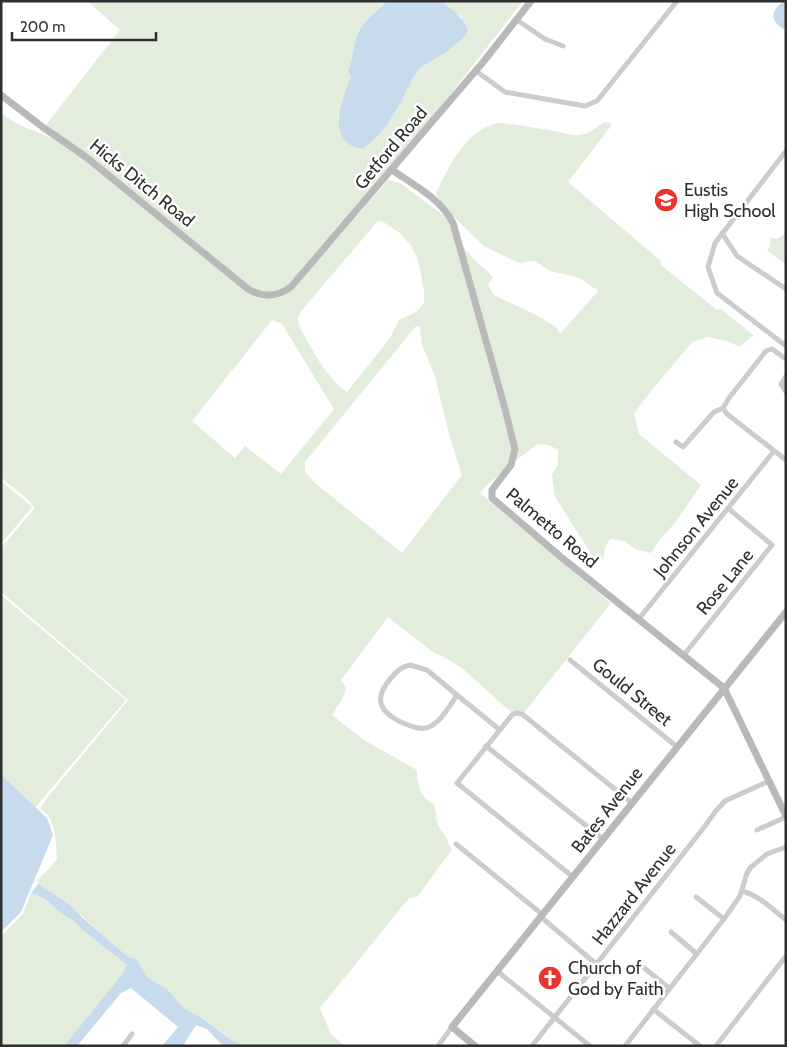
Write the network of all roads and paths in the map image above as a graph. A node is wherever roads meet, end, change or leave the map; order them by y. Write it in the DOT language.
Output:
graph roads {
  1 [pos="531,1"];
  2 [pos="677,1"];
  3 [pos="517,20"];
  4 [pos="562,46"];
  5 [pos="476,71"];
  6 [pos="1,95"];
  7 [pos="786,151"];
  8 [pos="392,170"];
  9 [pos="722,233"];
  10 [pos="786,289"];
  11 [pos="262,295"];
  12 [pos="786,346"];
  13 [pos="786,359"];
  14 [pos="786,376"];
  15 [pos="786,392"];
  16 [pos="723,408"];
  17 [pos="676,442"];
  18 [pos="774,451"];
  19 [pos="786,460"];
  20 [pos="729,508"];
  21 [pos="786,612"];
  22 [pos="638,620"];
  23 [pos="683,656"];
  24 [pos="570,660"];
  25 [pos="724,688"];
  26 [pos="457,695"];
  27 [pos="500,730"];
  28 [pos="486,746"];
  29 [pos="676,746"];
  30 [pos="769,781"];
  31 [pos="632,802"];
  32 [pos="786,816"];
  33 [pos="757,830"];
  34 [pos="602,839"];
  35 [pos="456,844"];
  36 [pos="786,847"];
  37 [pos="573,877"];
  38 [pos="742,891"];
  39 [pos="696,897"];
  40 [pos="542,916"];
  41 [pos="724,919"];
  42 [pos="786,920"];
  43 [pos="670,932"];
  44 [pos="697,954"];
  45 [pos="786,956"];
  46 [pos="596,964"];
  47 [pos="643,967"];
  48 [pos="497,971"];
  49 [pos="669,988"];
  50 [pos="653,1008"];
  51 [pos="555,1017"];
  52 [pos="452,1027"];
  53 [pos="132,1034"];
  54 [pos="123,1046"];
  55 [pos="438,1046"];
  56 [pos="474,1046"];
  57 [pos="532,1046"];
  58 [pos="590,1046"];
  59 [pos="625,1046"];
  60 [pos="700,1046"];
  61 [pos="716,1046"];
  1 -- 3 [label="street, Getford Road"];
  2 -- 5 [label="street"];
  3 -- 4 [label="street"];
  3 -- 5 [label="street, Getford Road"];
  5 -- 8 [label="street, Getford Road"];
  6 -- 11 [label="street, Hicks Ditch Road"];
  7 -- 9 [label="street"];
  8 -- 11 [label="street, Getford Road"];
  8 -- 22 [label="street, Palmetto Road"];
  9 -- 10 [label="street"];
  9 -- 12 [label="street"];
  13 -- 16 [label="street"];
  14 -- 15 [label="street"];
  16 -- 17 [label="street"];
  16 -- 18 [label="street"];
  18 -- 19 [label="street"];
  18 -- 20 [label="street, Johnson Avenue"];
  20 -- 22 [label="street, Johnson Avenue"];
  20 -- 23 [label="street, Rose Lane"];
  21 -- 25 [label="street, Bates Avenue"];
  22 -- 23 [label="street, Palmetto Road"];
  23 -- 25 [label="street, Palmetto Road"];
  24 -- 29 [label="street, Gould Street"];
  25 -- 29 [label="street, Bates Avenue"];
  25 -- 30 [label="street, Palmetto Road"];
  26 -- 26 [label="street"];
  26 -- 27 [label="street"];
  27 -- 28 [label="street"];
  27 -- 31 [label="street"];
  28 -- 34 [label="street"];
  28 -- 37 [label="street"];
  29 -- 31 [label="street, Bates Avenue"];
  30 -- 32 [label="street, Palmetto Road"];
  30 -- 46 [label="street, Hazzard Avenue"];
  31 -- 34 [label="street, Bates Avenue"];
  32 -- 33 [label="street"];
  34 -- 37 [label="street, Bates Avenue"];
  35 -- 40 [label="street"];
  36 -- 38 [label="street"];
  37 -- 40 [label="street, Bates Avenue"];
  38 -- 41 [label="street"];
  38 -- 42 [label="street"];
  39 -- 41 [label="street"];
  40 -- 46 [label="street"];
  40 -- 48 [label="street, Bates Avenue"];
  41 -- 44 [label="street"];
  43 -- 44 [label="street"];
  44 -- 49 [label="street"];
  45 -- 61 [label="street"];
  46 -- 51 [label="street, Hazzard Avenue"];
  47 -- 49 [label="street"];
  48 -- 51 [label="street"];
  48 -- 52 [label="street, Bates Avenue"];
  49 -- 50 [label="street"];
  50 -- 59 [label="street"];
  50 -- 60 [label="street"];
  51 -- 57 [label="street, Hazzard Avenue"];
  51 -- 58 [label="street"];
  52 -- 55 [label="street"];
  52 -- 56 [label="street"];
  53 -- 54 [label="street"];
}
